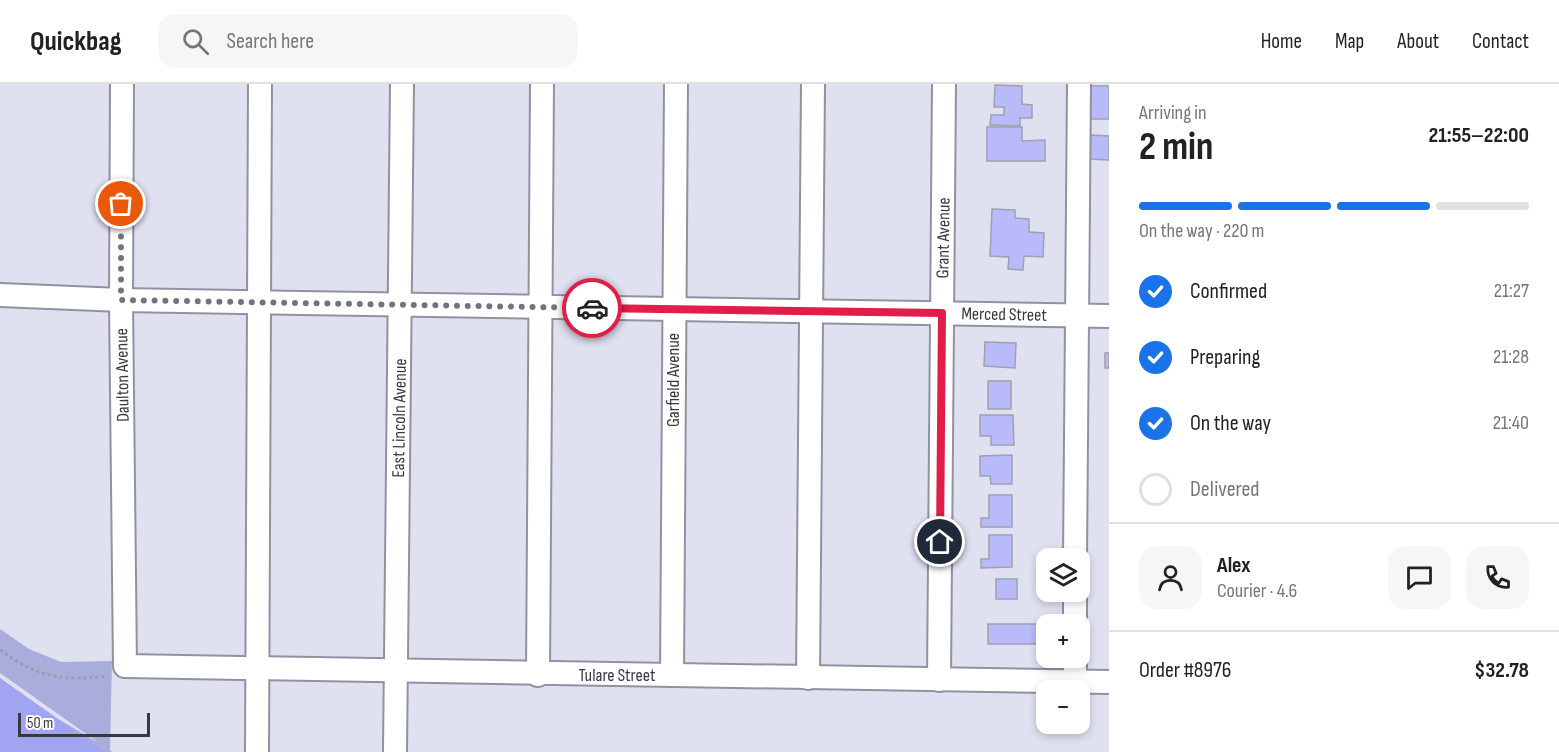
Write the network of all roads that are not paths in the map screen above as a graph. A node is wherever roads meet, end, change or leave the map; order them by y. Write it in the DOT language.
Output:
graph roads {
  1 [pos="122,84"];
  2 [pos="260,84"];
  3 [pos="402,84"];
  4 [pos="542,84"];
  5 [pos="676,84"];
  6 [pos="813,84"];
  7 [pos="944,84"];
  8 [pos="1079,84"];
  9 [pos="0,295"];
  10 [pos="121,300"];
  11 [pos="259,302"];
  12 [pos="400,304"];
  13 [pos="539,307"];
  14 [pos="673,309"];
  15 [pos="811,311"];
  16 [pos="942,313"];
  17 [pos="1078,315"];
  18 [pos="1109,316"];
  19 [pos="1075,548"];
  20 [pos="257,669"];
  21 [pos="117,671"];
  22 [pos="396,672"];
  23 [pos="538,675"];
  24 [pos="672,675"];
  25 [pos="808,678"];
  26 [pos="939,680"];
  27 [pos="1036,681"];
  28 [pos="1090,681"];
  29 [pos="1109,682"];
  30 [pos="257,752"];
  31 [pos="396,752"];
  1 -- 10 [label="street, Daulton Avenue"];
  2 -- 11 [label="street"];
  3 -- 12 [label="street, East Lincoln Avenue"];
  4 -- 13 [label="street"];
  5 -- 14 [label="street, Garfield Avenue"];
  6 -- 15 [label="street"];
  7 -- 16 [label="street, Grant Avenue"];
  8 -- 17 [label="street"];
  9 -- 10 [label="street, Merced Street"];
  10 -- 11 [label="street, Merced Street"];
  10 -- 21 [label="street, Daulton Avenue"];
  11 -- 12 [label="street, Merced Street"];
  11 -- 20 [label="street"];
  12 -- 13 [label="street, Merced Street"];
  12 -- 22 [label="street, East Lincoln Avenue"];
  13 -- 14 [label="street, Merced Street"];
  13 -- 23 [label="street"];
  14 -- 15 [label="street, Merced Street"];
  14 -- 24 [label="street, Garfield Avenue"];
  15 -- 16 [label="street, Merced Street"];
  15 -- 25 [label="street"];
  16 -- 17 [label="street, Merced Street"];
  16 -- 26 [label="street, Grant Avenue"];
  17 -- 18 [label="street, Merced Street"];
  17 -- 19 [label="street"];
  20 -- 21 [label="street, Tulare Street"];
  20 -- 22 [label="street, Tulare Street"];
  20 -- 30 [label="street"];
  22 -- 23 [label="street, Tulare Street"];
  22 -- 31 [label="street, East Lincoln Avenue"];
  23 -- 24 [label="street, Tulare Street"];
  24 -- 25 [label="street, Tulare Street"];
  25 -- 26 [label="street, Tulare Street"];
  26 -- 27 [label="street, Tulare Street"];
  28 -- 29 [label="street, Tulare Street"];
}
